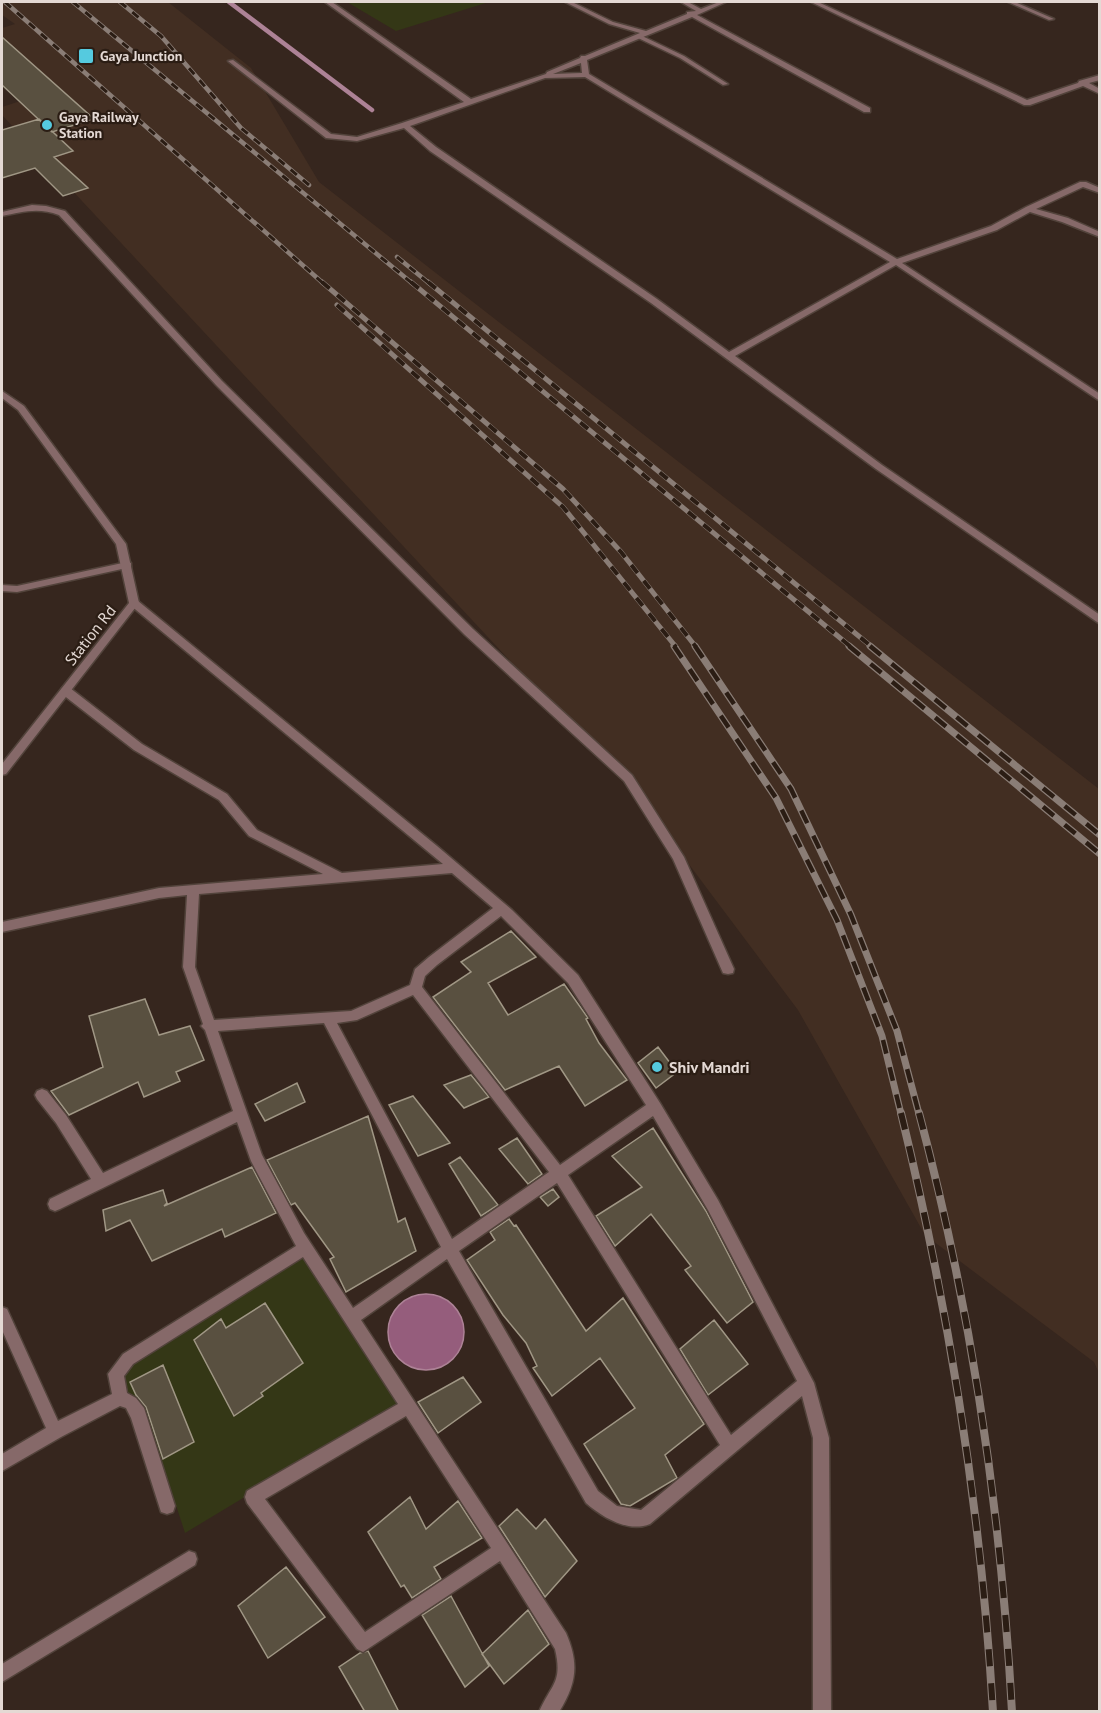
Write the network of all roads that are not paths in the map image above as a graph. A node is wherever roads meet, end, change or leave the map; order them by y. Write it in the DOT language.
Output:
graph roads {
  1 [pos="328,2"];
  2 [pos="568,2"];
  3 [pos="684,2"];
  4 [pos="723,2"];
  5 [pos="814,2"];
  6 [pos="1011,2"];
  7 [pos="699,9"];
  8 [pos="689,13"];
  9 [pos="1051,19"];
  10 [pos="640,34"];
  11 [pos="583,57"];
  12 [pos="231,61"];
  13 [pos="586,75"];
  14 [pos="544,76"];
  15 [pos="1100,77"];
  16 [pos="1081,82"];
  17 [pos="725,84"];
  18 [pos="1100,92"];
  19 [pos="471,103"];
  20 [pos="867,110"];
  21 [pos="405,125"];
  22 [pos="1100,191"];
  23 [pos="1029,209"];
  24 [pos="2,213"];
  25 [pos="1100,235"];
  26 [pos="896,262"];
  27 [pos="729,356"];
  28 [pos="2,394"];
  29 [pos="1100,398"];
  30 [pos="127,565"];
  31 [pos="3,590"];
  32 [pos="134,603"];
  33 [pos="1100,621"];
  34 [pos="66,691"];
  35 [pos="2,771"];
  36 [pos="454,868"];
  37 [pos="340,877"];
  38 [pos="192,890"];
  39 [pos="501,909"];
  40 [pos="2,927"];
  41 [pos="728,969"];
  42 [pos="415,988"];
  43 [pos="330,1020"];
  44 [pos="208,1026"];
  45 [pos="42,1095"];
  46 [pos="655,1107"];
  47 [pos="240,1114"];
  48 [pos="559,1174"];
  49 [pos="101,1182"];
  50 [pos="55,1204"];
  51 [pos="305,1248"];
  52 [pos="450,1250"];
  53 [pos="2,1314"];
  54 [pos="352,1317"];
  55 [pos="806,1383"];
  56 [pos="120,1398"];
  57 [pos="409,1406"];
  58 [pos="55,1431"];
  59 [pos="730,1446"];
  60 [pos="2,1463"];
  61 [pos="167,1506"];
  62 [pos="502,1550"];
  63 [pos="189,1559"];
  64 [pos="2,1674"];
  65 [pos="548,1712"];
  66 [pos="822,1712"];
  1 -- 19 [label="street"];
  2 -- 10 [label="street"];
  3 -- 7 [label="street"];
  4 -- 7 [label="street"];
  5 -- 16 [label="street"];
  6 -- 9 [label="street"];
  7 -- 8 [label="street"];
  8 -- 10 [label="street"];
  8 -- 20 [label="street"];
  10 -- 11 [label="street"];
  10 -- 17 [label="street"];
  11 -- 13 [label="street"];
  11 -- 14 [label="street"];
  12 -- 21 [label="street"];
  13 -- 14 [label="street"];
  13 -- 26 [label="street"];
  14 -- 19 [label="street"];
  15 -- 16 [label="street"];
  16 -- 18 [label="street"];
  19 -- 21 [label="street"];
  21 -- 27 [label="street"];
  22 -- 23 [label="street"];
  23 -- 25 [label="street"];
  23 -- 26 [label="street"];
  24 -- 41 [label="street"];
  26 -- 27 [label="street"];
  26 -- 29 [label="street"];
  27 -- 33 [label="street"];
  28 -- 30 [label="street, Station Rd"];
  30 -- 31 [label="street"];
  30 -- 32 [label="street, Station Rd"];
  32 -- 34 [label="street, Station Rd"];
  32 -- 36 [label="street"];
  34 -- 35 [label="street, Station Rd"];
  34 -- 37 [label="street"];
  36 -- 37 [label="street"];
  36 -- 39 [label="street"];
  37 -- 38 [label="street"];
  38 -- 40 [label="street"];
  38 -- 44 [label="street"];
  39 -- 42 [label="street"];
  39 -- 46 [label="street"];
  42 -- 43 [label="street"];
  42 -- 48 [label="street"];
  43 -- 44 [label="street"];
  43 -- 52 [label="street"];
  44 -- 47 [label="street"];
  45 -- 49 [label="street"];
  46 -- 48 [label="street"];
  46 -- 55 [label="street"];
  47 -- 49 [label="street"];
  47 -- 51 [label="street"];
  48 -- 52 [label="street"];
  48 -- 59 [label="street"];
  49 -- 50 [label="street"];
  51 -- 54 [label="street"];
  51 -- 56 [label="street"];
  52 -- 54 [label="street"];
  52 -- 59 [label="street"];
  53 -- 58 [label="street"];
  54 -- 57 [label="street"];
  55 -- 59 [label="street"];
  55 -- 66 [label="street"];
  56 -- 58 [label="street"];
  56 -- 61 [label="street"];
  57 -- 62 [label="street"];
  57 -- 62 [label="street"];
  58 -- 60 [label="street"];
  62 -- 65 [label="street"];
  63 -- 64 [label="street"];
}
